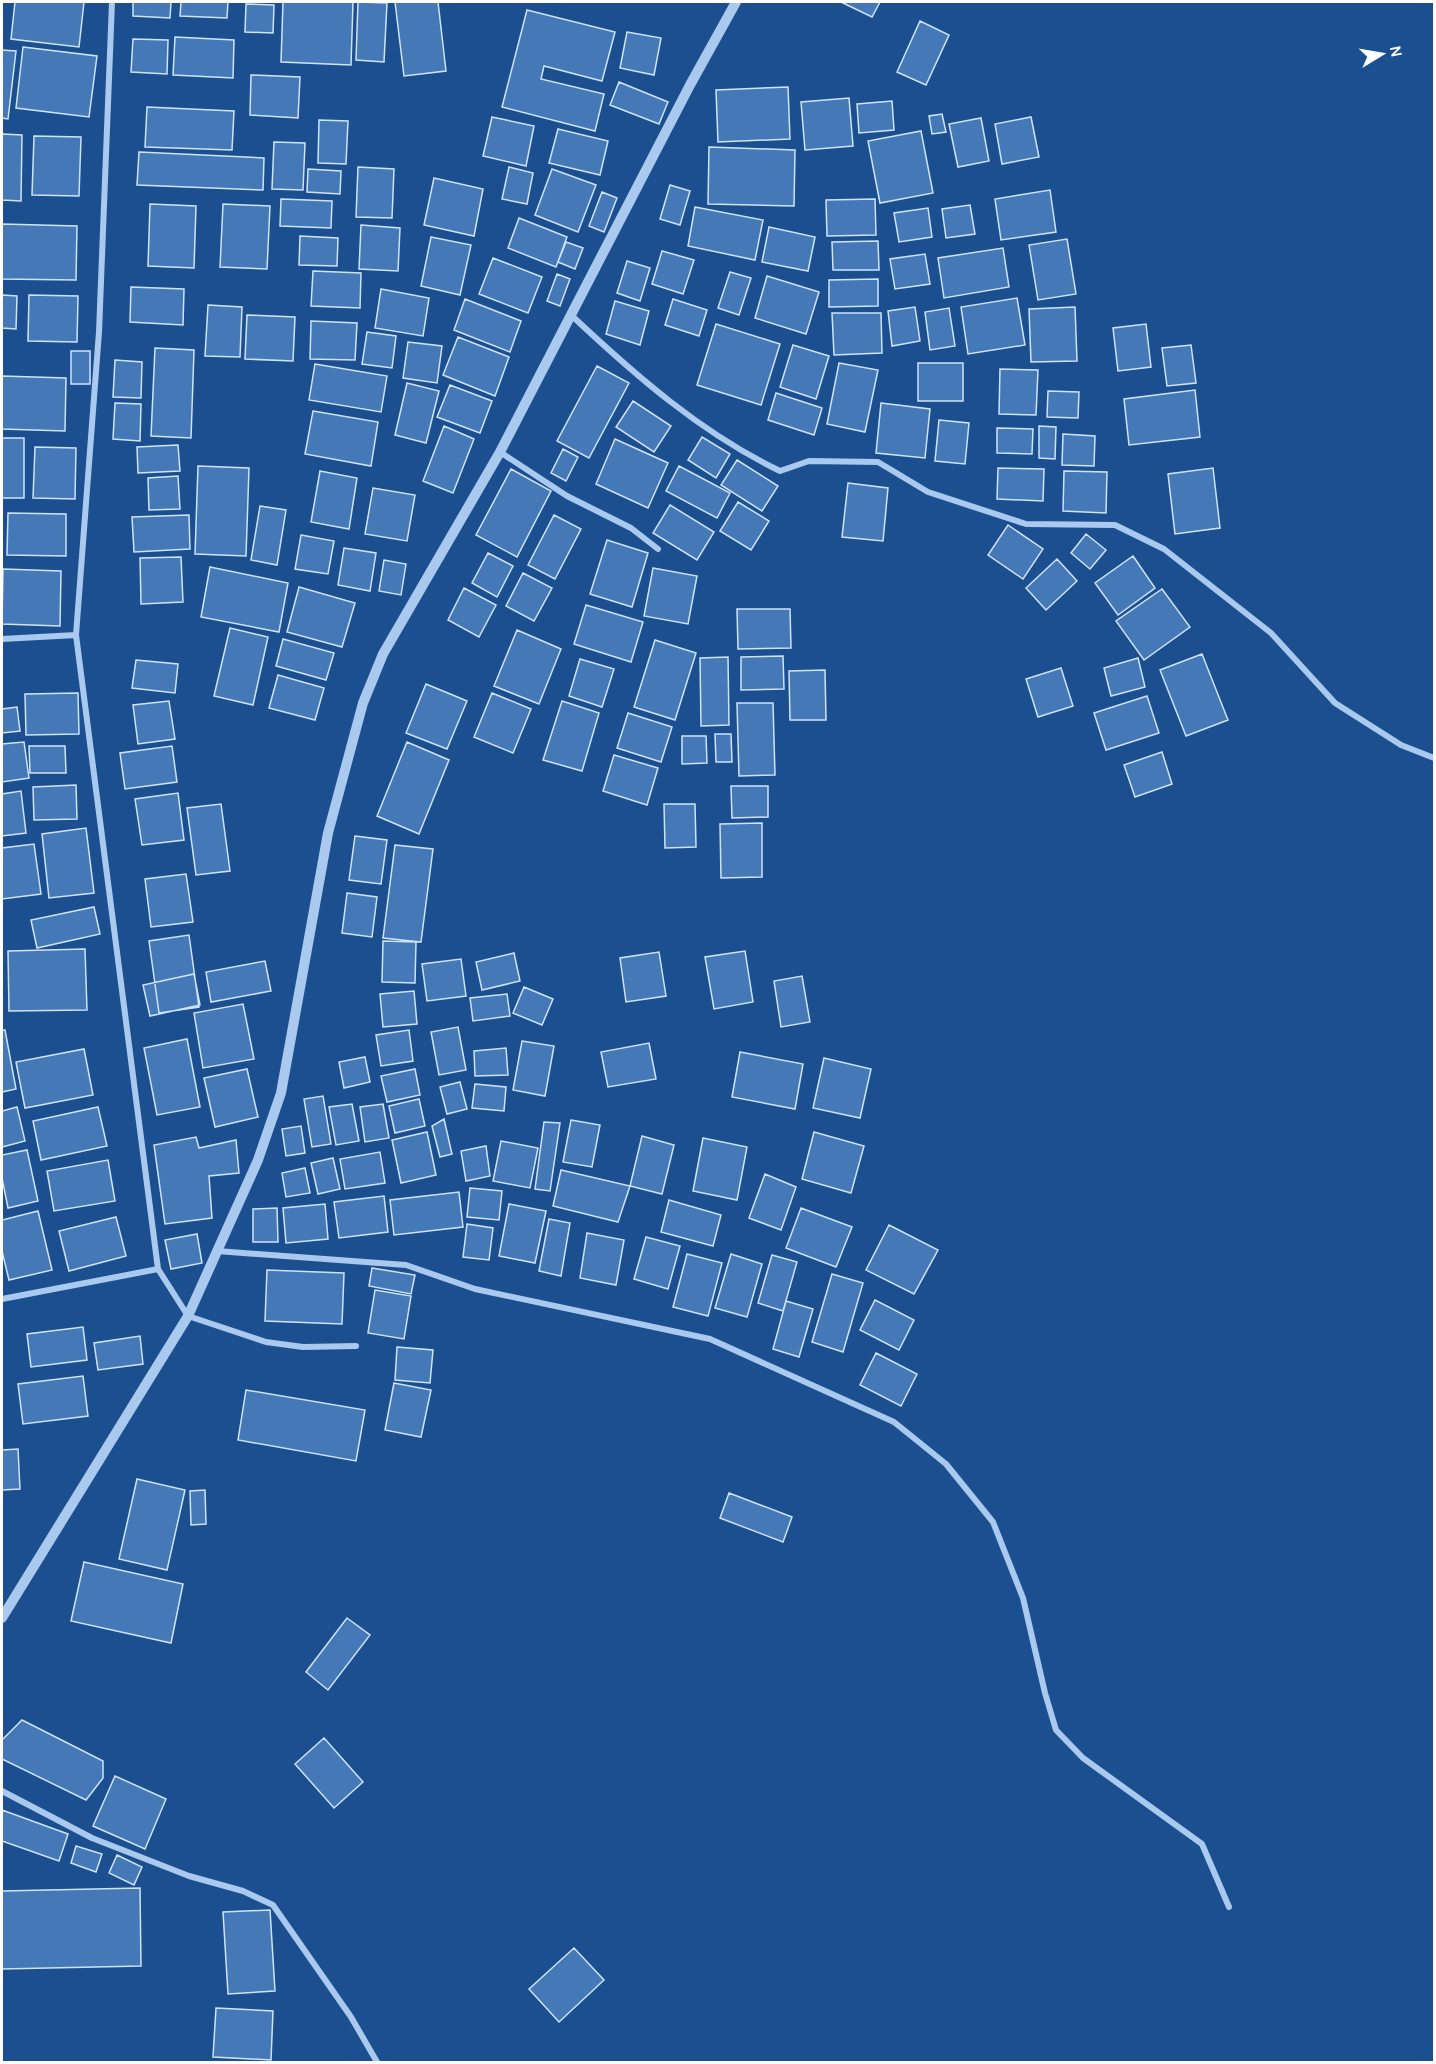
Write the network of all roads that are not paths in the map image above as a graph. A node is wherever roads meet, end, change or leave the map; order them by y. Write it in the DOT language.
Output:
graph roads {
  1 [pos="112,2"];
  2 [pos="736,2"];
  3 [pos="572,315"];
  4 [pos="500,452"];
  5 [pos="658,549"];
  6 [pos="76,635"];
  7 [pos="2,639"];
  8 [pos="1434,758"];
  9 [pos="218,1251"];
  10 [pos="158,1269"];
  11 [pos="2,1299"];
  12 [pos="188,1316"];
  13 [pos="356,1346"];
  14 [pos="2,1618"];
  15 [pos="2,1791"];
  16 [pos="1230,1907"];
  17 [pos="376,2062"];
  1 -- 6 [label="street"];
  2 -- 3 [label="street"];
  3 -- 4 [label="street"];
  3 -- 8 [label="street"];
  4 -- 5 [label="street"];
  4 -- 9 [label="street"];
  6 -- 7 [label="street"];
  6 -- 10 [label="street"];
  9 -- 12 [label="street"];
  9 -- 16 [label="street"];
  10 -- 11 [label="street"];
  10 -- 12 [label="street"];
  12 -- 13 [label="street"];
  12 -- 14 [label="street"];
  15 -- 17 [label="street"];
}
